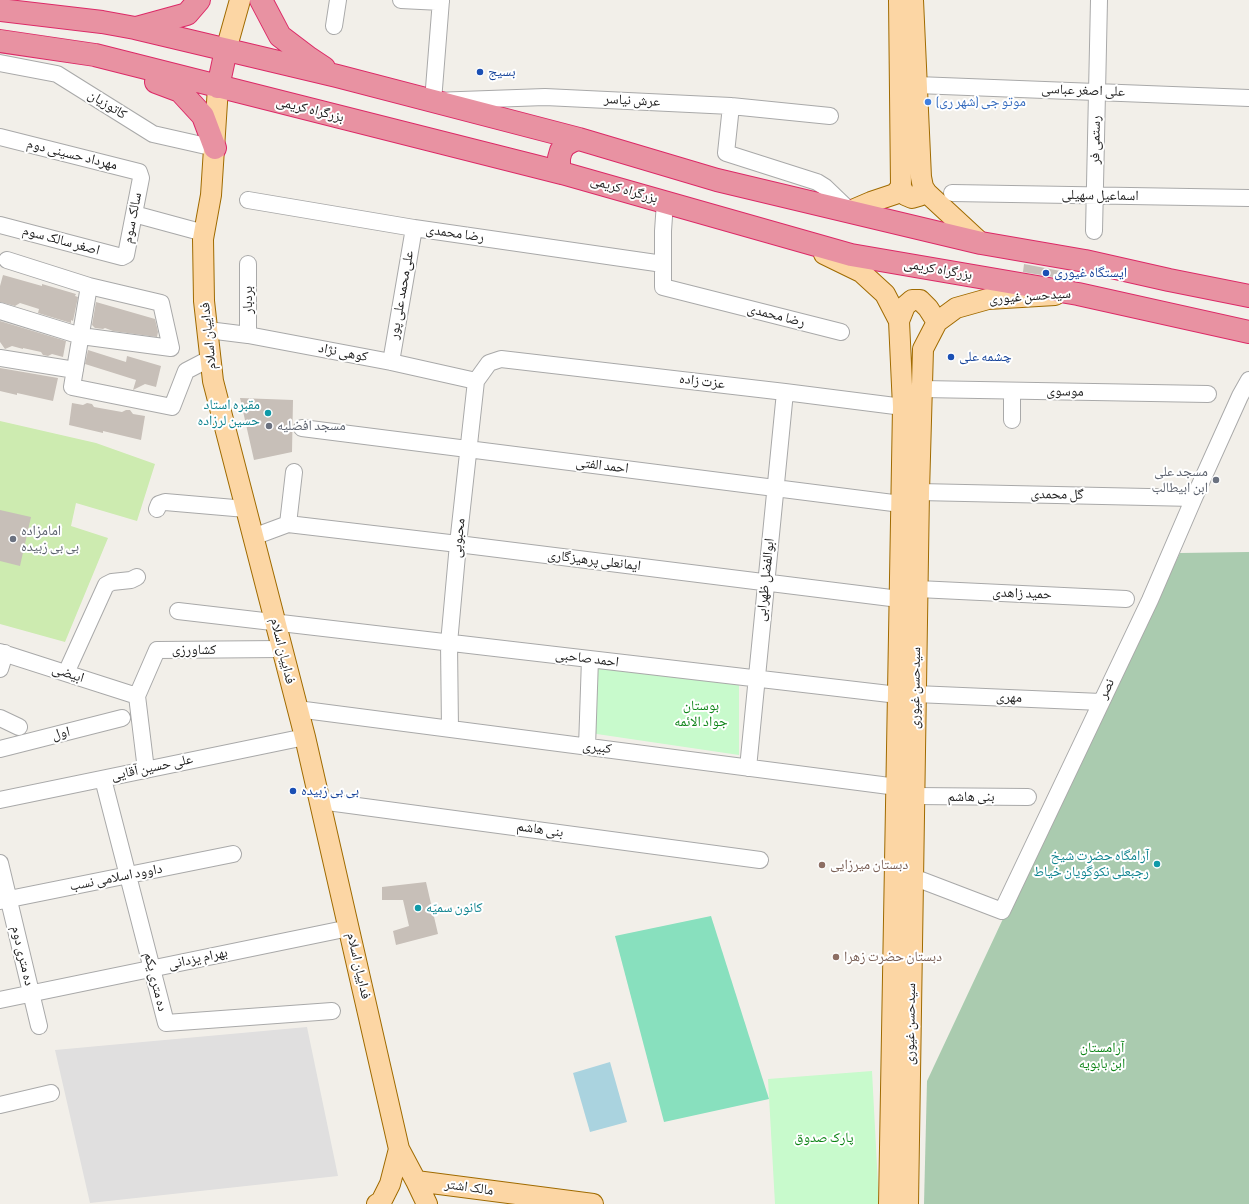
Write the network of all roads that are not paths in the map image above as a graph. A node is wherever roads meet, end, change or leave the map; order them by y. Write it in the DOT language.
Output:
graph roads {
  1 [pos="225,0"];
  2 [pos="240,0"];
  3 [pos="261,0"];
  4 [pos="338,0"];
  5 [pos="401,0"];
  6 [pos="899,0"];
  7 [pos="913,0"];
  8 [pos="1099,0"];
  9 [pos="194,1"];
  10 [pos="441,1"];
  11 [pos="0,10"];
  12 [pos="334,26"];
  13 [pos="135,28"];
  14 [pos="0,41"];
  15 [pos="56,49"];
  16 [pos="226,50"];
  17 [pos="0,63"];
  18 [pos="337,76"];
  19 [pos="917,85"];
  20 [pos="218,87"];
  21 [pos="1097,92"];
  22 [pos="1249,98"];
  23 [pos="434,101"];
  24 [pos="731,106"];
  25 [pos="830,116"];
  26 [pos="0,137"];
  27 [pos="580,139"];
  28 [pos="215,148"];
  29 [pos="562,173"];
  30 [pos="141,178"];
  31 [pos="901,187"];
  32 [pos="923,187"];
  33 [pos="952,193"];
  34 [pos="1095,196"];
  35 [pos="1249,198"];
  36 [pos="248,200"];
  37 [pos="665,202"];
  38 [pos="850,211"];
  39 [pos="134,214"];
  40 [pos="0,225"];
  41 [pos="414,228"];
  42 [pos="1094,231"];
  43 [pos="204,233"];
  44 [pos="790,237"];
  45 [pos="981,243"];
  46 [pos="122,257"];
  47 [pos="7,260"];
  48 [pos="248,264"];
  49 [pos="663,264"];
  50 [pos="89,286"];
  51 [pos="1078,294"];
  52 [pos="1249,296"];
  53 [pos="0,311"];
  54 [pos="899,321"];
  55 [pos="937,322"];
  56 [pos="208,330"];
  57 [pos="841,332"];
  58 [pos="1249,332"];
  59 [pos="248,335"];
  60 [pos="81,336"];
  61 [pos="0,358"];
  62 [pos="211,358"];
  63 [pos="391,362"];
  64 [pos="75,370"];
  65 [pos="1249,380"];
  66 [pos="476,381"];
  67 [pos="922,389"];
  68 [pos="1012,391"];
  69 [pos="784,392"];
  70 [pos="1208,394"];
  71 [pos="902,407"];
  72 [pos="1012,420"];
  73 [pos="302,428"];
  74 [pos="470,450"];
  75 [pos="294,472"];
  76 [pos="775,488"];
  77 [pos="920,492"];
  78 [pos="1194,498"];
  79 [pos="901,504"];
  80 [pos="246,508"];
  81 [pos="157,509"];
  82 [pos="288,524"];
  83 [pos="253,537"];
  84 [pos="458,544"];
  85 [pos="137,577"];
  86 [pos="766,583"];
  87 [pos="918,590"];
  88 [pos="1126,598"];
  89 [pos="899,599"];
  90 [pos="178,611"];
  91 [pos="275,622"];
  92 [pos="449,643"];
  93 [pos="282,649"];
  94 [pos="2,652"];
  95 [pos="590,659"];
  96 [pos="0,669"];
  97 [pos="66,673"];
  98 [pos="756,678"];
  99 [pos="907,694"];
  100 [pos="137,696"];
  101 [pos="1101,702"];
  102 [pos="297,709"];
  103 [pos="0,718"];
  104 [pos="122,718"];
  105 [pos="19,726"];
  106 [pos="450,729"];
  107 [pos="305,737"];
  108 [pos="587,747"];
  109 [pos="0,749"];
  110 [pos="748,768"];
  111 [pos="146,770"];
  112 [pos="103,779"];
  113 [pos="897,787"];
  114 [pos="915,796"];
  115 [pos="1028,797"];
  116 [pos="0,800"];
  117 [pos="320,801"];
  118 [pos="233,854"];
  119 [pos="760,860"];
  120 [pos="0,863"];
  121 [pos="128,875"];
  122 [pos="913,878"];
  123 [pos="4,900"];
  124 [pos="349,928"];
  125 [pos="152,969"];
  126 [pos="31,994"];
  127 [pos="0,1000"];
  128 [pos="332,1011"];
  129 [pos="39,1026"];
  130 [pos="50,1093"];
  131 [pos="0,1105"];
  132 [pos="399,1149"];
  133 [pos="416,1181"];
  134 [pos="385,1204"];
  135 [pos="426,1204"];
  136 [pos="592,1204"];
  137 [pos="889,1204"];
  138 [pos="908,1204"];
  1 -- 16 [label="main road"];
  2 -- 16 [label="main road"];
  3 -- 18 [label="highway"];
  4 -- 12 [label="street"];
  5 -- 10 [label="street"];
  6 -- 31 [label="main road"];
  7 -- 19 [label="main road"];
  8 -- 21 [label="street, رستمی فر"];
  9 -- 13 [label="highway"];
  10 -- 23 [label="street"];
  11 -- 13 [label="highway"];
  13 -- 16 [label="highway"];
  14 -- 15 [label="highway, بزرگراه کریمی"];
  15 -- 20 [label="highway, بزرگراه کریمی"];
  15 -- 28 [label="highway"];
  16 -- 18 [label="highway"];
  16 -- 20 [label="highway"];
  17 -- 28 [label="street, کاتوزیان"];
  18 -- 23 [label="highway"];
  19 -- 21 [label="street, علی اصغر عباسی"];
  19 -- 32 [label="main road"];
  20 -- 28 [label="main road, فداییان اسلام"];
  20 -- 29 [label="highway, بزرگراه کریمی"];
  21 -- 22 [label="street, علی اصغر عباسی"];
  21 -- 34 [label="street, رستمی فر"];
  23 -- 24 [label="street, عرش نیاسر"];
  23 -- 27 [label="highway"];
  24 -- 25 [label="street, عرش نیاسر"];
  24 -- 38 [label="street"];
  26 -- 30 [label="street, مهرداد حسینی دوم"];
  27 -- 29 [label="highway"];
  27 -- 38 [label="highway"];
  28 -- 43 [label="main road, فداییان اسلام"];
  29 -- 37 [label="highway, بزرگراه کریمی"];
  30 -- 39 [label="street, سالک سوم"];
  31 -- 32 [label="main road"];
  31 -- 38 [label="main road"];
  32 -- 45 [label="main road"];
  33 -- 34 [label="street, اسماعیل سهیلی"];
  34 -- 35 [label="street, اسماعیل سهیلی"];
  34 -- 42 [label="street, رستمی فر"];
  36 -- 41 [label="street, رضا محمدی"];
  37 -- 44 [label="highway, بزرگراه کریمی"];
  37 -- 49 [label="street, رضا محمدی"];
  38 -- 45 [label="highway"];
  39 -- 43 [label="street"];
  39 -- 46 [label="street, سالک سوم"];
  40 -- 46 [label="street, اصغر سالک سوم"];
  41 -- 49 [label="street, رضا محمدی"];
  41 -- 63 [label="street, علی‌محمد علی پور"];
  43 -- 56 [label="main road, فداییان اسلام"];
  44 -- 51 [label="highway, بزرگراه کریمی"];
  44 -- 54 [label="main road, سیدحسن غیوری"];
  45 -- 52 [label="highway"];
  47 -- 50 [label="street"];
  48 -- 59 [label="street, بردبار"];
  49 -- 57 [label="street, رضا محمدی"];
  50 -- 60 [label="street"];
  50 -- 60 [label="street"];
  51 -- 55 [label="main road, سیدحسن غیوری"];
  51 -- 58 [label="highway, بزرگراه کریمی"];
  53 -- 60 [label="street"];
  54 -- 55 [label="main road"];
  54 -- 71 [label="main road, سیدحسن غیوری"];
  55 -- 67 [label="main road, سیدحسن غیوری"];
  56 -- 59 [label="street, کوهی نژاد"];
  56 -- 62 [label="main road, فداییان اسلام"];
  59 -- 63 [label="street, کوهی نژاد"];
  60 -- 64 [label="street"];
  61 -- 64 [label="street"];
  62 -- 64 [label="street"];
  62 -- 80 [label="main road, فداییان اسلام"];
  63 -- 66 [label="street, کوهی نژاد"];
  65 -- 78 [label="street, نصر"];
  66 -- 69 [label="street, عزت زاده"];
  66 -- 74 [label="street, محبوبی"];
  67 -- 68 [label="street, موسوی"];
  67 -- 77 [label="main road, سیدحسن غیوری"];
  68 -- 70 [label="street, موسوی"];
  68 -- 72 [label="street"];
  69 -- 71 [label="street, عزت زاده"];
  69 -- 76 [label="street, ابوالفضل ظهرابی"];
  71 -- 79 [label="main road, سیدحسن غیوری"];
  73 -- 74 [label="street, احمد الفتی"];
  74 -- 76 [label="street, احمد الفتی"];
  74 -- 84 [label="street, محبوبی"];
  75 -- 82 [label="street"];
  76 -- 79 [label="street, احمد الفتی"];
  76 -- 86 [label="street, ابوالفضل ظهرابی"];
  77 -- 78 [label="street, گل محمدی"];
  77 -- 87 [label="main road, سیدحسن غیوری"];
  78 -- 101 [label="street, نصر"];
  79 -- 89 [label="main road, سیدحسن غیوری"];
  80 -- 81 [label="street"];
  80 -- 83 [label="main road, فداییان اسلام"];
  82 -- 83 [label="street"];
  82 -- 84 [label="street, ایمانعلی پرهیزگاری"];
  83 -- 91 [label="main road, فداییان اسلام"];
  84 -- 86 [label="street, ایمانعلی پرهیزگاری"];
  84 -- 92 [label="street, محبوبی"];
  85 -- 97 [label="street"];
  86 -- 89 [label="street, ایمانعلی پرهیزگاری"];
  86 -- 98 [label="street, ابوالفضل ظهرابی"];
  87 -- 88 [label="street, حمید زاهدی"];
  87 -- 99 [label="main road, سیدحسن غیوری"];
  89 -- 99 [label="main road, سیدحسن غیوری"];
  90 -- 91 [label="street, احمد صاحبی"];
  91 -- 92 [label="street, احمد صاحبی"];
  91 -- 93 [label="main road, فداییان اسلام"];
  92 -- 95 [label="street, احمد صاحبی"];
  92 -- 106 [label="street, محبوبی"];
  93 -- 100 [label="street, کشاورزی"];
  93 -- 102 [label="main road, فداییان اسلام"];
  94 -- 96 [label="street"];
  94 -- 97 [label="street, ابیضی"];
  95 -- 98 [label="street, احمد صاحبی"];
  95 -- 108 [label="street"];
  97 -- 100 [label="street, ابیضی"];
  98 -- 99 [label="street, احمد صاحبی"];
  98 -- 110 [label="street, ابوالفضل ظهرابی"];
  99 -- 101 [label="street, مهری"];
  99 -- 113 [label="main road, سیدحسن غیوری"];
  99 -- 114 [label="main road, سیدحسن غیوری"];
  100 -- 111 [label="street"];
  101 -- 122 [label="street, نصر"];
  102 -- 106 [label="street, کبیری"];
  102 -- 107 [label="main road, فداییان اسلام"];
  103 -- 105 [label="street"];
  104 -- 109 [label="street, اول"];
  106 -- 108 [label="street, کبیری"];
  107 -- 111 [label="street, علی حسین آقایی"];
  107 -- 117 [label="main road, فداییان اسلام"];
  108 -- 110 [label="street, کبیری"];
  110 -- 113 [label="street, کبیری"];
  111 -- 112 [label="street, علی حسین آقایی"];
  112 -- 116 [label="street, علی حسین آقایی"];
  112 -- 121 [label="street, ده متری یکم"];
  113 -- 137 [label="main road, سیدحسن غیوری"];
  114 -- 115 [label="street, بنی هاشم"];
  114 -- 122 [label="main road, سیدحسن غیوری"];
  117 -- 119 [label="street, بنی هاشم"];
  117 -- 124 [label="main road, فداییان اسلام"];
  118 -- 121 [label="street, داوود اسلامی نسب"];
  120 -- 123 [label="street, ده متری دوم"];
  121 -- 123 [label="street, داوود اسلامی نسب"];
  121 -- 125 [label="street, ده متری یکم"];
  122 -- 138 [label="main road, سیدحسن غیوری"];
  123 -- 126 [label="street, ده متری دوم"];
  124 -- 125 [label="street, بهرام یزدانی"];
  124 -- 132 [label="main road, فداییان اسلام"];
  125 -- 126 [label="street, بهرام یزدانی"];
  125 -- 128 [label="street, ده متری یکم"];
  126 -- 127 [label="street, بهرام یزدانی"];
  126 -- 129 [label="street, ده متری دوم"];
  130 -- 131 [label="street"];
  132 -- 133 [label="main road, فداییان اسلام"];
  132 -- 134 [label="main road"];
  133 -- 135 [label="main road, فداییان اسلام"];
  133 -- 136 [label="main road, مالک اشتر"];
}
